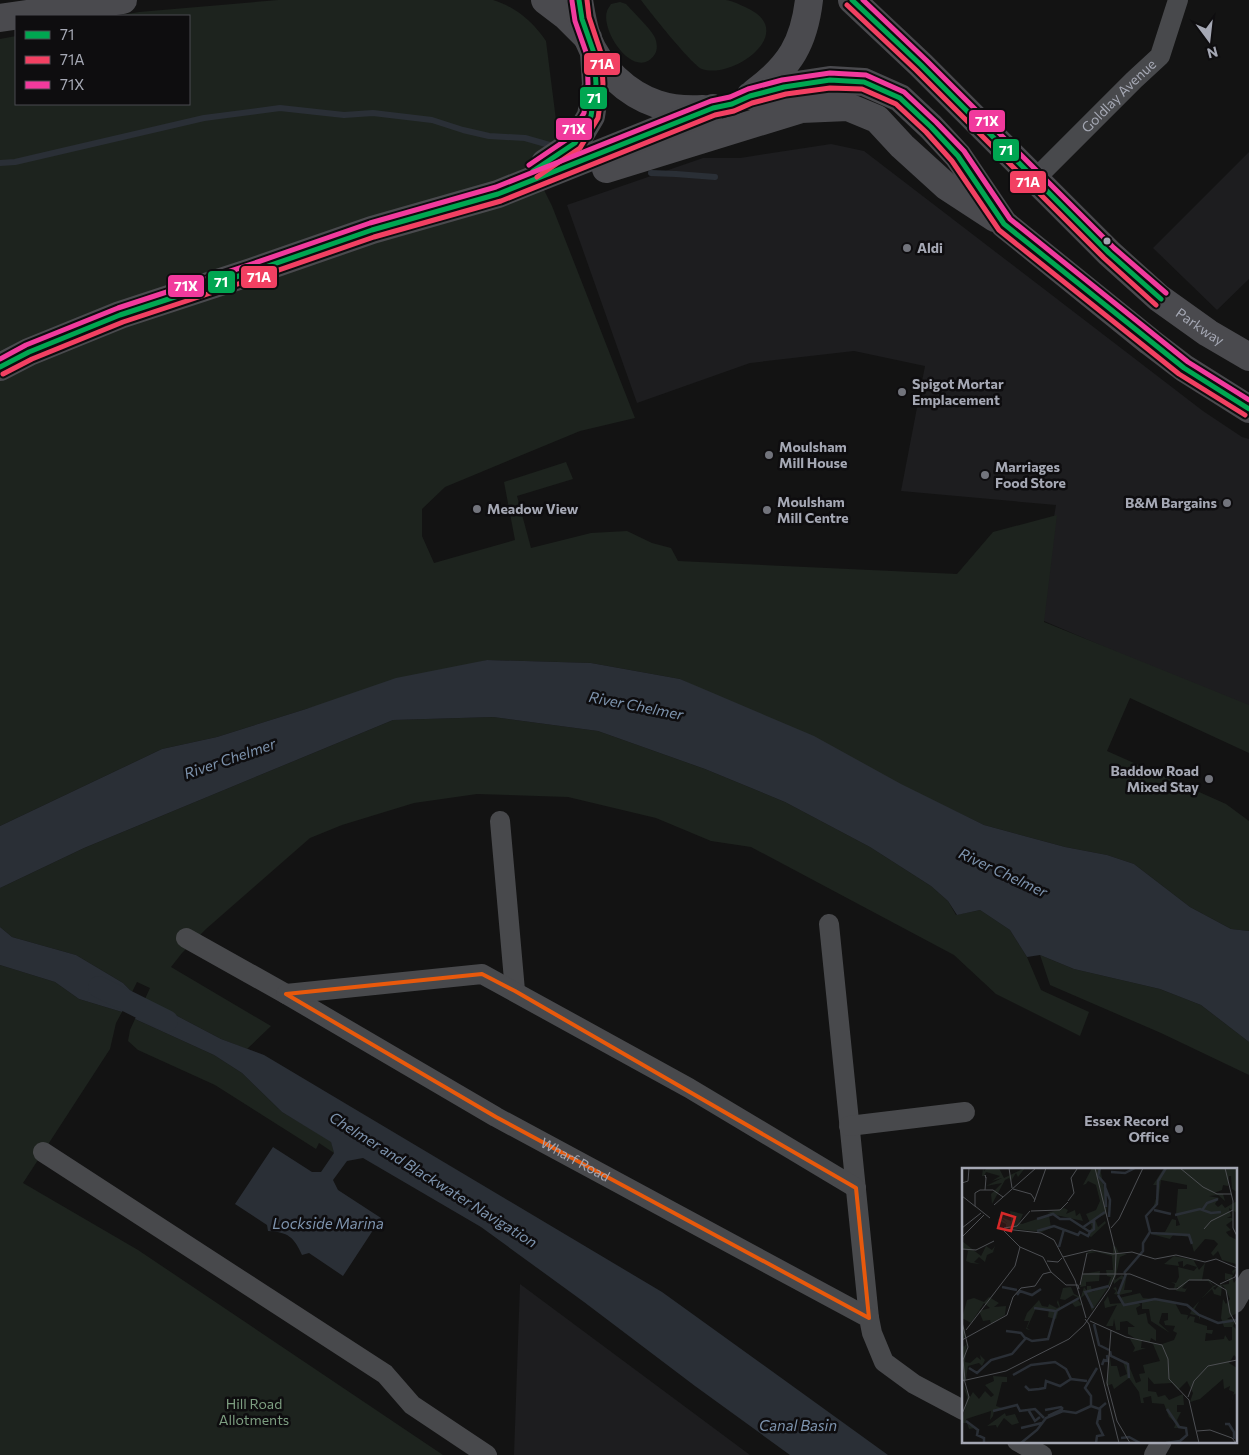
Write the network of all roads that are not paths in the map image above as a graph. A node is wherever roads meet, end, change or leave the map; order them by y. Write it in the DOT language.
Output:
graph roads {
  1 [pos="123,0"];
  2 [pos="545,0"];
  3 [pos="580,0"];
  4 [pos="809,0"];
  5 [pos="852,0"];
  6 [pos="1178,0"];
  7 [pos="20,15"];
  8 [pos="15,16"];
  9 [pos="0,18"];
  10 [pos="591,46"];
  11 [pos="750,96"];
  12 [pos="713,108"];
  13 [pos="1035,179"];
  14 [pos="498,194"];
  15 [pos="1004,224"];
  16 [pos="1249,357"];
  17 [pos="0,367"];
  18 [pos="1249,409"];
  19 [pos="500,821"];
  20 [pos="828,924"];
  21 [pos="186,938"];
  22 [pos="515,991"];
  23 [pos="286,994"];
  24 [pos="965,1112"];
  25 [pos="849,1126"];
  26 [pos="43,1152"];
  27 [pos="856,1188"];
  28 [pos="1249,1279"];
  29 [pos="1236,1301"];
  30 [pos="869,1318"];
  31 [pos="962,1409"];
  32 [pos="1019,1442"];
  33 [pos="1161,1442"];
  34 [pos="487,1455"];
  35 [pos="1042,1455"];
  36 [pos="1154,1455"];
  1 -- 7 [label="main road"];
  2 -- 10 [label="main road"];
  3 -- 10 [label="main road"];
  4 -- 11 [label="main road"];
  5 -- 13 [label="main road, Parkway"];
  6 -- 13 [label="street, Goldlay Avenue"];
  8 -- 9 [label="main road"];
  10 -- 12 [label="main road"];
  10 -- 14 [label="main road"];
  11 -- 12 [label="main road"];
  11 -- 15 [label="main road"];
  12 -- 14 [label="main road"];
  13 -- 16 [label="main road, Parkway"];
  14 -- 15 [label="main road"];
  14 -- 17 [label="main road"];
  15 -- 18 [label="main road"];
  19 -- 22 [label="street"];
  20 -- 25 [label="street"];
  21 -- 23 [label="street, Wharf Road"];
  22 -- 23 [label="street"];
  22 -- 27 [label="street"];
  23 -- 30 [label="street, Wharf Road"];
  24 -- 25 [label="street"];
  25 -- 27 [label="street"];
  26 -- 34 [label="street"];
  27 -- 30 [label="street"];
  28 -- 29 [label="street"];
  30 -- 31 [label="street"];
  32 -- 35 [label="street"];
  33 -- 36 [label="street"];
}
